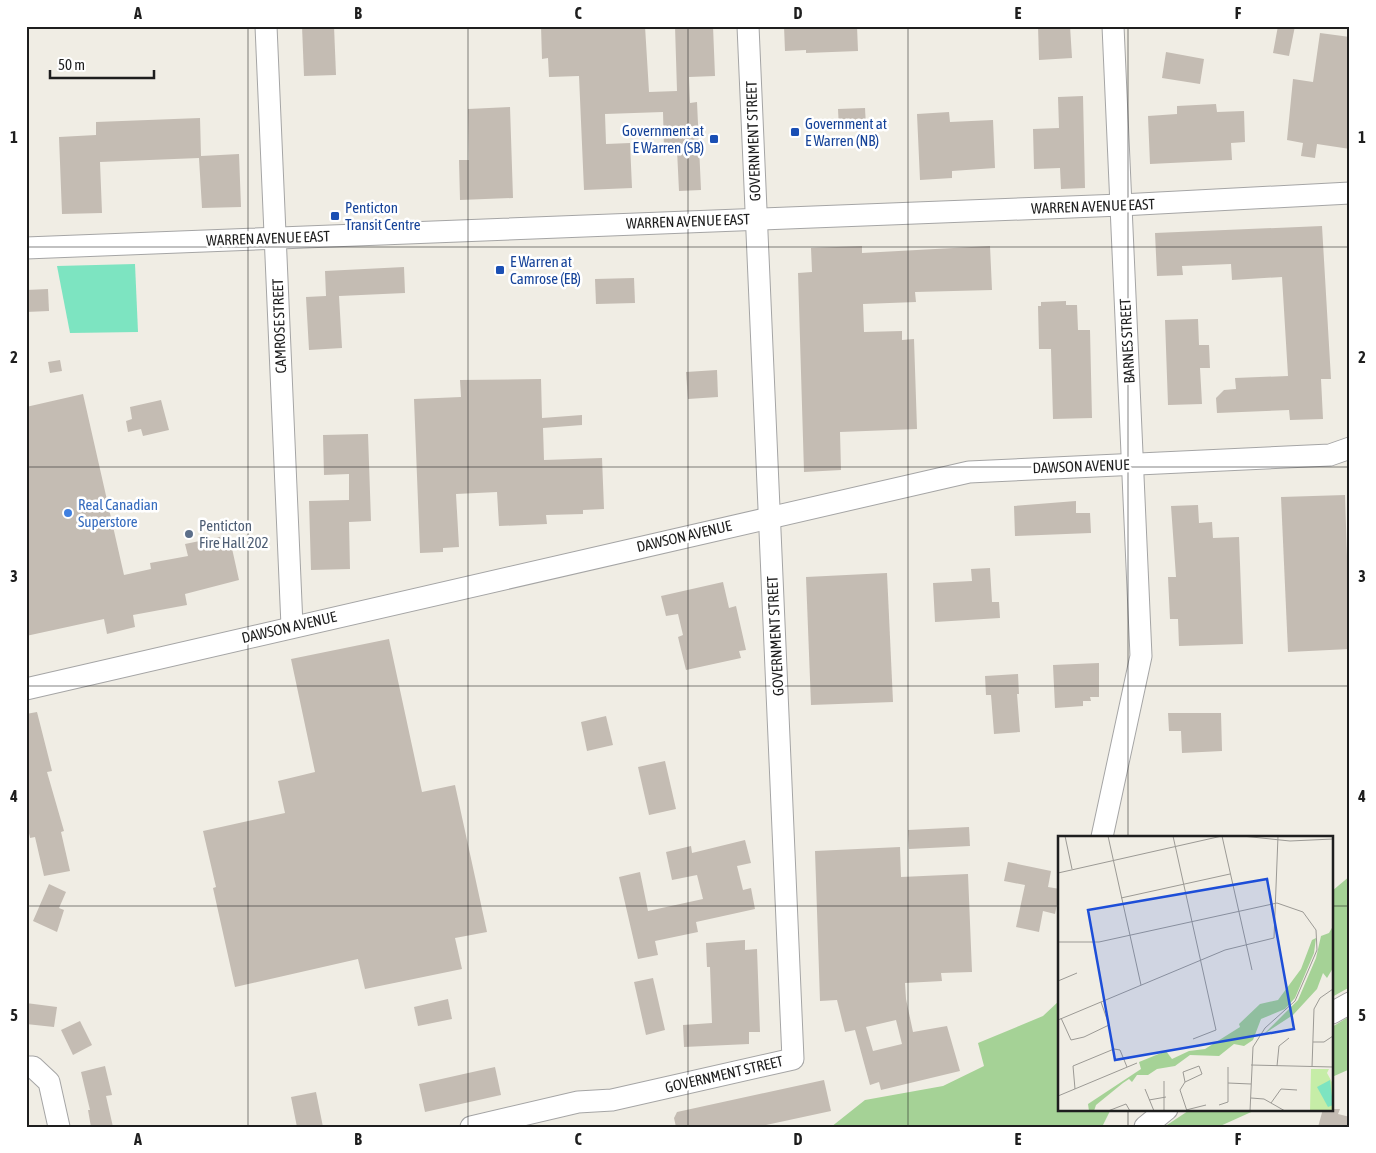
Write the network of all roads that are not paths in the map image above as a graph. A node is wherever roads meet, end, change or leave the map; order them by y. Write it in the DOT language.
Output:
graph roads {
  1 [pos="266,26"];
  2 [pos="748,26"];
  3 [pos="1113,26"];
  4 [pos="1350,193"];
  5 [pos="1121,205"];
  6 [pos="755,218"];
  7 [pos="275,238"];
  8 [pos="26,248"];
  9 [pos="1350,448"];
  10 [pos="1132,464"];
  11 [pos="769,517"];
  12 [pos="292,626"];
  13 [pos="26,689"];
  14 [pos="1102,836"];
  15 [pos="1350,1003"];
  16 [pos="1334,1012"];
  17 [pos="26,1067"];
  18 [pos="1166,1110"];
  19 [pos="60,1127"];
  20 [pos="471,1127"];
  21 [pos="1145,1127"];
  1 -- 7 [label="street, CAMROSE STREET"];
  2 -- 6 [label="street, GOVERNMENT STREET"];
  3 -- 5 [label="street, BARNES STREET"];
  4 -- 5 [label="street, WARREN AVENUE EAST"];
  5 -- 6 [label="street, WARREN AVENUE EAST"];
  5 -- 10 [label="street, BARNES STREET"];
  6 -- 7 [label="street, WARREN AVENUE EAST"];
  6 -- 11 [label="street, GOVERNMENT STREET"];
  7 -- 8 [label="street, WARREN AVENUE EAST"];
  7 -- 12 [label="street, CAMROSE STREET"];
  9 -- 10 [label="street, DAWSON AVENUE"];
  10 -- 11 [label="street, DAWSON AVENUE"];
  10 -- 14 [label="street, BARNES STREET"];
  11 -- 12 [label="street, DAWSON AVENUE"];
  11 -- 20 [label="street, GOVERNMENT STREET"];
  12 -- 13 [label="street, DAWSON AVENUE"];
  15 -- 16 [label="street"];
  17 -- 19 [label="street"];
  18 -- 21 [label="street"];
}
